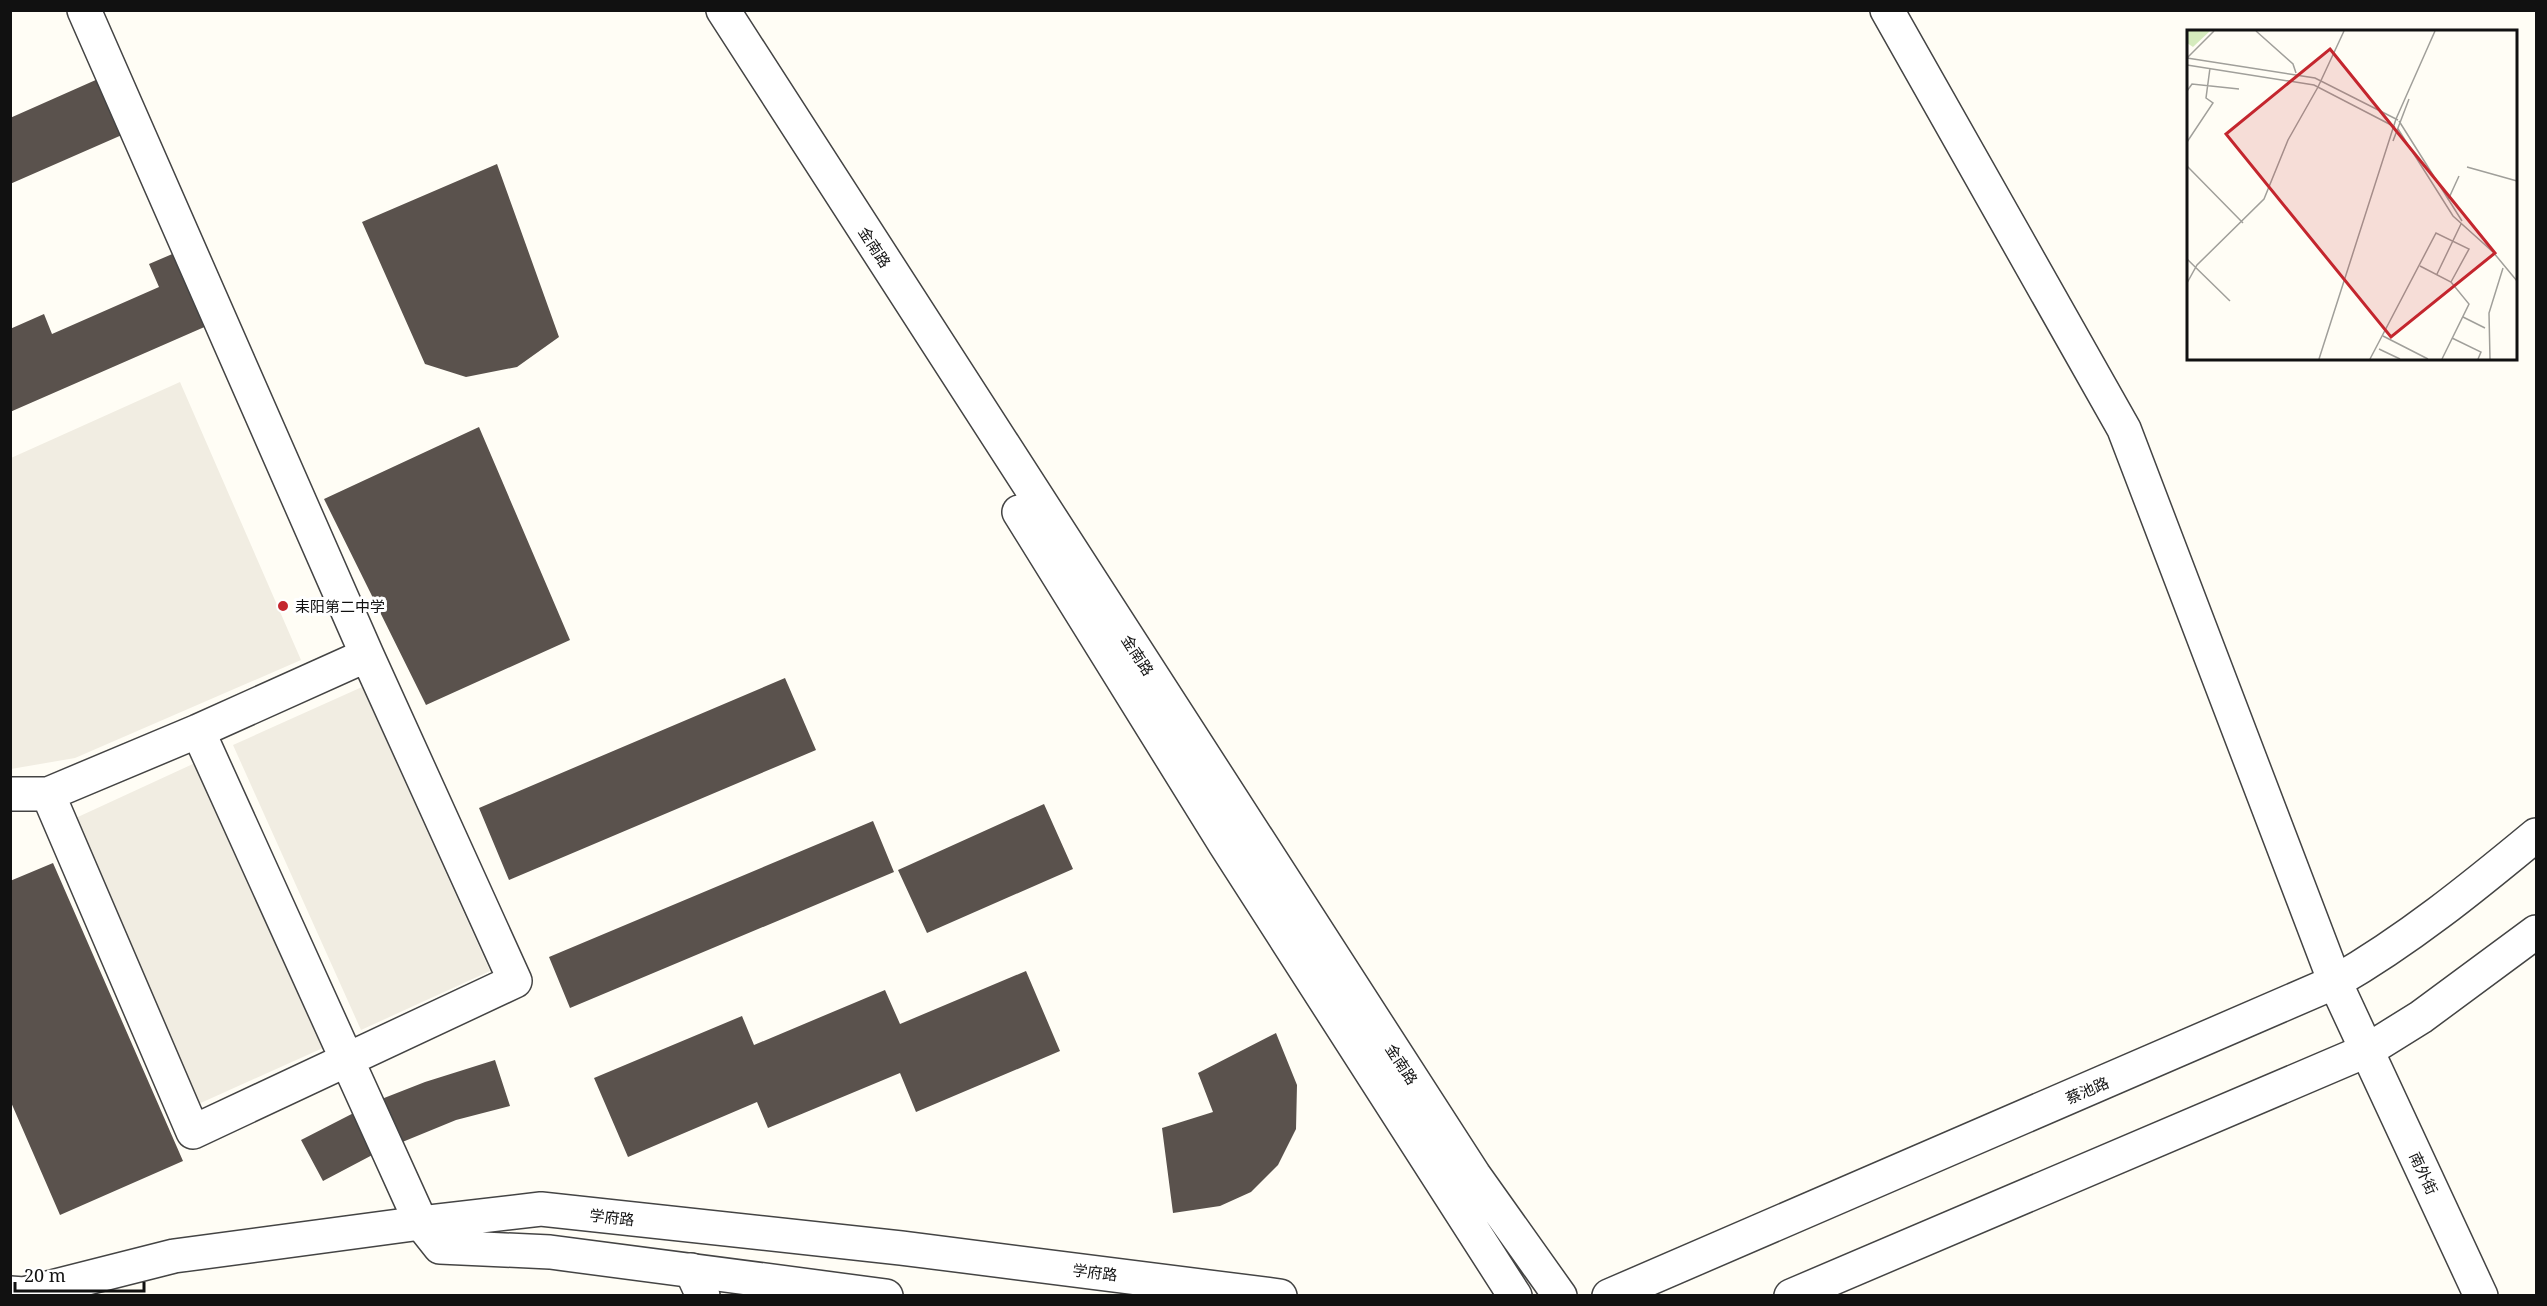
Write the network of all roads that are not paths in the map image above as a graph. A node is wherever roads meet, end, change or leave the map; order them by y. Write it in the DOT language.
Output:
graph roads {
  1 [pos="84,10"];
  2 [pos="709,10"];
  3 [pos="723,10"];
  4 [pos="1887,10"];
  5 [pos="367,655"];
  6 [pos="198,731"];
  7 [pos="10,794"];
  8 [pos="48,794"];
  9 [pos="2536,836"];
  10 [pos="2536,932"];
  11 [pos="2335,982"];
  12 [pos="2368,1050"];
  13 [pos="346,1060"];
  14 [pos="421,1223"];
  15 [pos="697,1283"];
  16 [pos="10,1293"];
  17 [pos="886,1296"];
  18 [pos="1280,1296"];
  19 [pos="1515,1296"];
  20 [pos="1560,1296"];
  21 [pos="1609,1296"];
  22 [pos="1791,1296"];
  23 [pos="2481,1296"];
  1 -- 5 [label="street"];
  2 -- 19 [label="street, 金南路"];
  3 -- 20 [label="street, 金南路"];
  4 -- 11 [label="street, 南外街"];
  5 -- 6 [label="street"];
  5 -- 13 [label="street"];
  6 -- 8 [label="street"];
  6 -- 13 [label="street"];
  7 -- 8 [label="street"];
  8 -- 13 [label="street"];
  9 -- 11 [label="street, 蔡池路"];
  10 -- 12 [label="street"];
  11 -- 12 [label="street, 南外街"];
  11 -- 21 [label="street, 蔡池路"];
  12 -- 22 [label="street"];
  12 -- 23 [label="street, 南外街"];
  13 -- 14 [label="street"];
  14 -- 15 [label="street"];
  14 -- 16 [label="street, 学府路"];
  14 -- 18 [label="street, 学府路"];
  15 -- 17 [label="street"];
}
